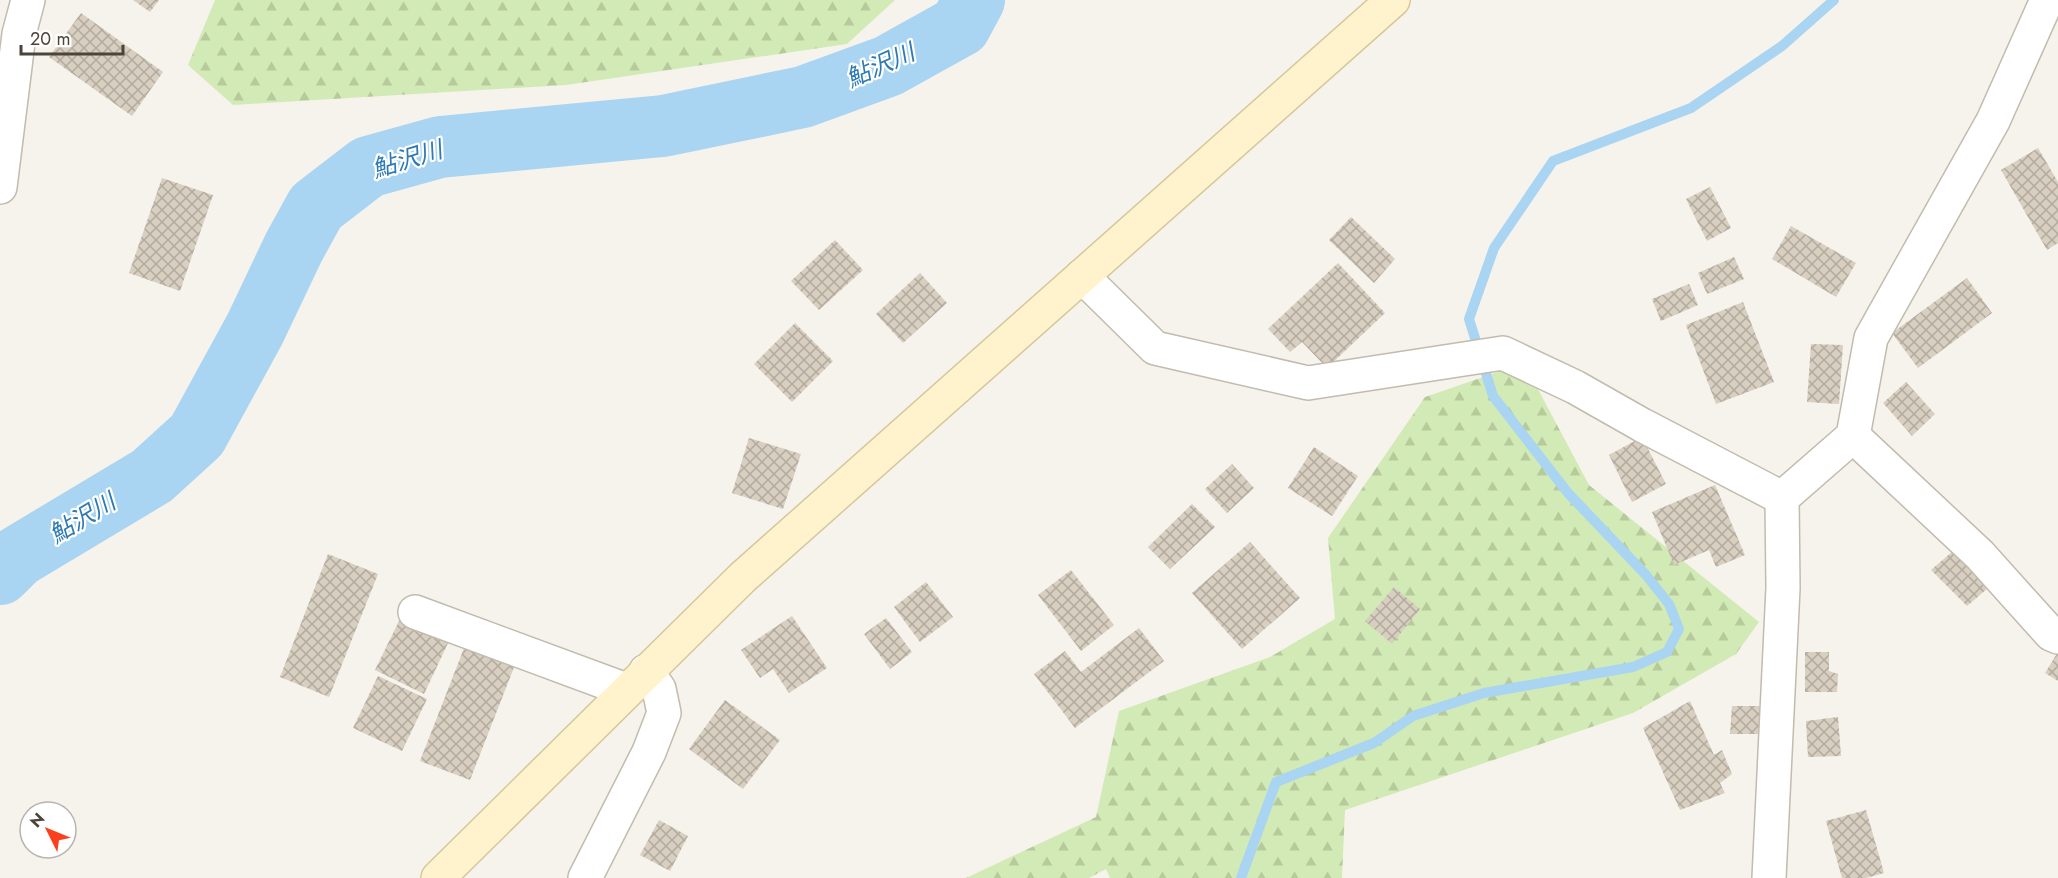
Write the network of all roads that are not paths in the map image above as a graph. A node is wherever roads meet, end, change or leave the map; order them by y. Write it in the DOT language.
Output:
graph roads {
  1 [pos="28,0"];
  2 [pos="1393,0"];
  3 [pos="2046,0"];
  4 [pos="0,187"];
  5 [pos="1082,276"];
  6 [pos="1853,436"];
  7 [pos="1782,498"];
  8 [pos="415,612"];
  9 [pos="2058,637"];
  10 [pos="636,681"];
  11 [pos="438,878"];
  12 [pos="585,878"];
  13 [pos="1768,878"];
  1 -- 4 [label="street"];
  2 -- 5 [label="street"];
  3 -- 6 [label="street"];
  5 -- 7 [label="street"];
  5 -- 10 [label="street"];
  6 -- 7 [label="street"];
  6 -- 9 [label="street"];
  7 -- 13 [label="street"];
  8 -- 10 [label="street"];
  10 -- 11 [label="street"];
  10 -- 12 [label="street"];
}
